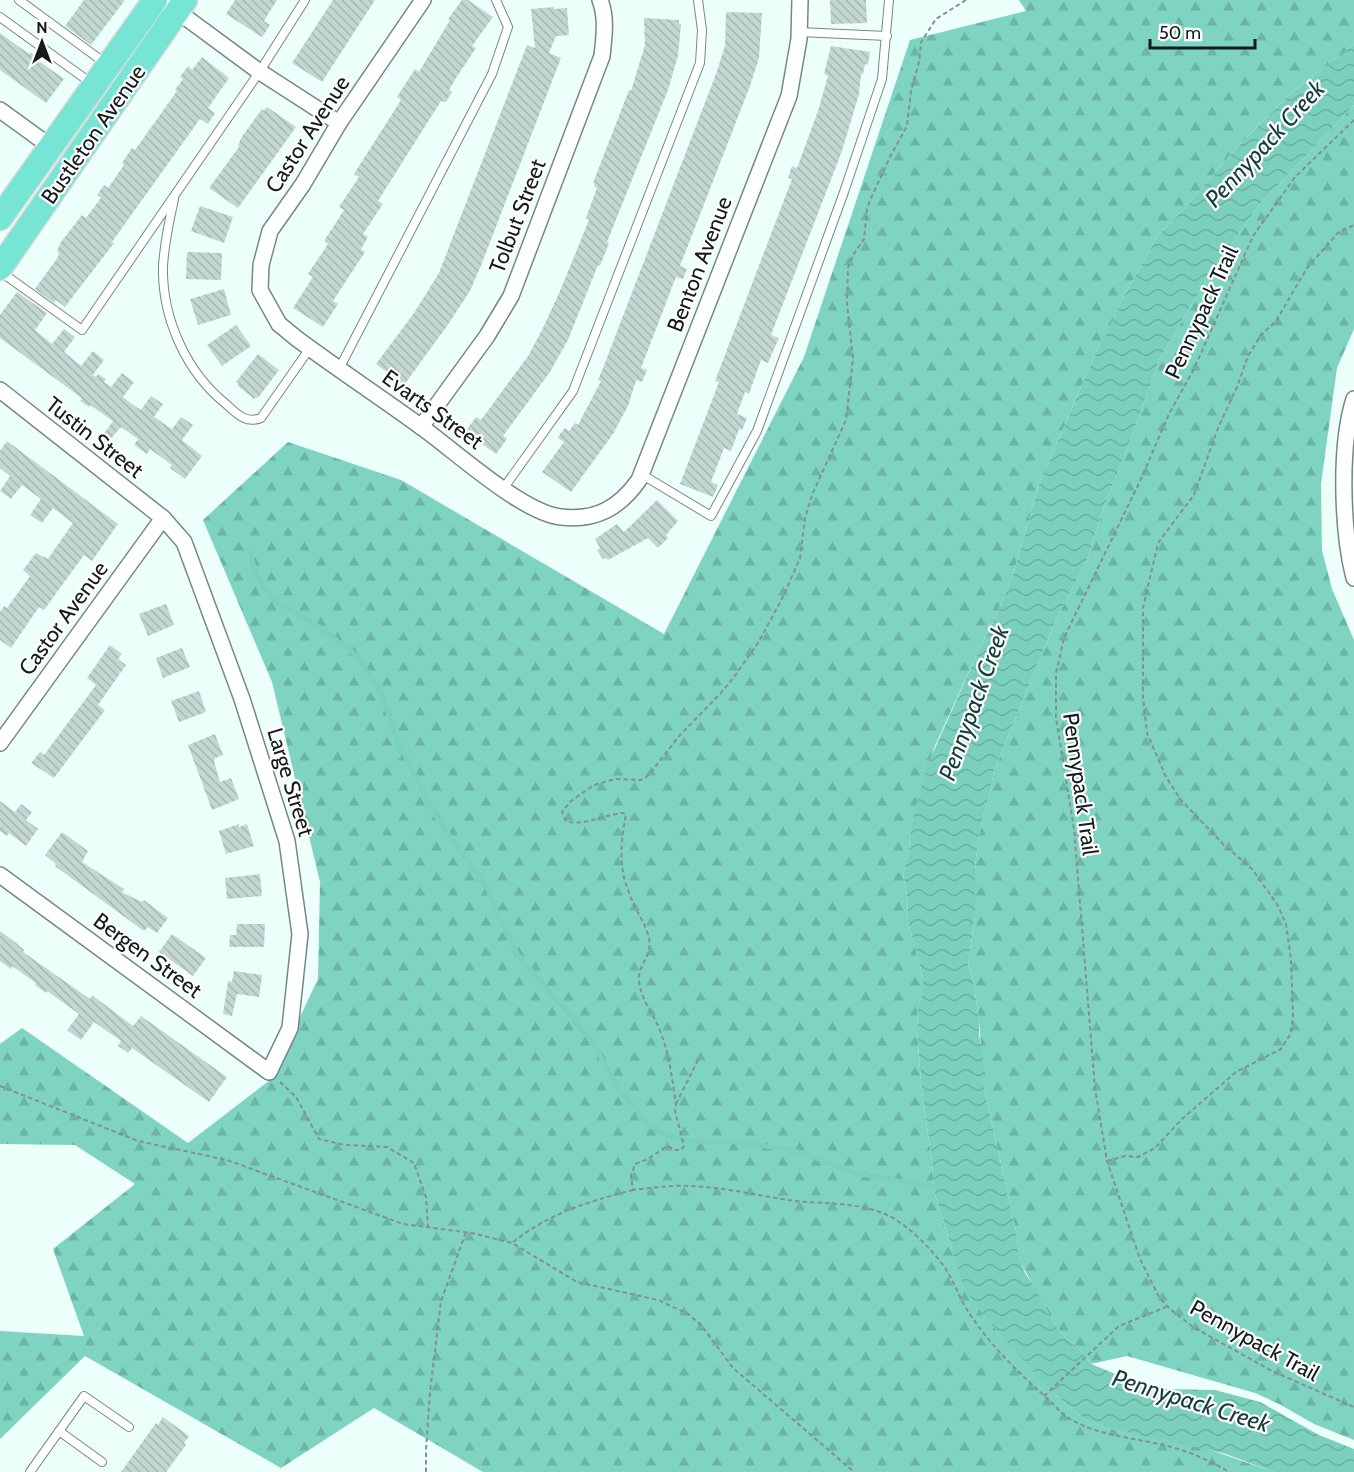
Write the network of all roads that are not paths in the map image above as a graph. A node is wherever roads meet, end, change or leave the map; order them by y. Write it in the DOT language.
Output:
graph roads {
  1 [pos="19,0"];
  2 [pos="155,0"];
  3 [pos="305,0"];
  4 [pos="423,0"];
  5 [pos="496,0"];
  6 [pos="600,0"];
  7 [pos="698,0"];
  8 [pos="800,0"];
  9 [pos="889,0"];
  10 [pos="175,4"];
  11 [pos="0,17"];
  12 [pos="800,32"];
  13 [pos="887,36"];
  14 [pos="260,71"];
  15 [pos="102,76"];
  16 [pos="0,110"];
  17 [pos="339,123"];
  18 [pos="51,147"];
  19 [pos="175,195"];
  20 [pos="0,216"];
  21 [pos="0,270"];
  22 [pos="266,303"];
  23 [pos="310,348"];
  24 [pos="339,369"];
  25 [pos="0,390"];
  26 [pos="1354,399"];
  27 [pos="421,427"];
  28 [pos="641,474"];
  29 [pos="503,489"];
  30 [pos="591,516"];
  31 [pos="163,518"];
  32 [pos="1354,579"];
  33 [pos="0,743"];
  34 [pos="0,874"];
  35 [pos="269,1072"];
  36 [pos="129,1427"];
  37 [pos="59,1431"];
  38 [pos="102,1462"];
  39 [pos="30,1472"];
  1 -- 15 [label="lane"];
  2 -- 15 [label="main road, Bustleton Avenue"];
  3 -- 14 [label="lane"];
  4 -- 17 [label="street, Castor Avenue"];
  5 -- 24 [label="lane"];
  6 -- 27 [label="street, Tolbut Street"];
  7 -- 29 [label="lane"];
  8 -- 12 [label="street, Benton Avenue"];
  9 -- 13 [label="lane"];
  10 -- 14 [label="street"];
  10 -- 21 [label="main road, Bustleton Avenue"];
  11 -- 15 [label="lane"];
  12 -- 13 [label="lane"];
  12 -- 28 [label="street, Benton Avenue"];
  13 -- 28 [label="lane"];
  14 -- 17 [label="street"];
  14 -- 19 [label="lane"];
  15 -- 18 [label="main road, Bustleton Avenue"];
  16 -- 18 [label="street"];
  17 -- 22 [label="street, Castor Avenue"];
  18 -- 20 [label="main road, Bustleton Avenue"];
  19 -- 21 [label="lane"];
  19 -- 23 [label="lane"];
  22 -- 23 [label="street, Evarts Street"];
  23 -- 24 [label="street, Evarts Street"];
  24 -- 27 [label="street, Evarts Street"];
  25 -- 31 [label="street, Tustin Street"];
  26 -- 32 [label="street"];
  27 -- 29 [label="street, Evarts Street"];
  28 -- 30 [label="street, Benton Avenue"];
  29 -- 30 [label="street, Evarts Street"];
  31 -- 33 [label="street, Castor Avenue"];
  31 -- 35 [label="street, Large Street"];
  34 -- 35 [label="street, Bergen Street"];
  36 -- 37 [label="lane"];
  37 -- 38 [label="lane"];
  37 -- 39 [label="lane"];
}
